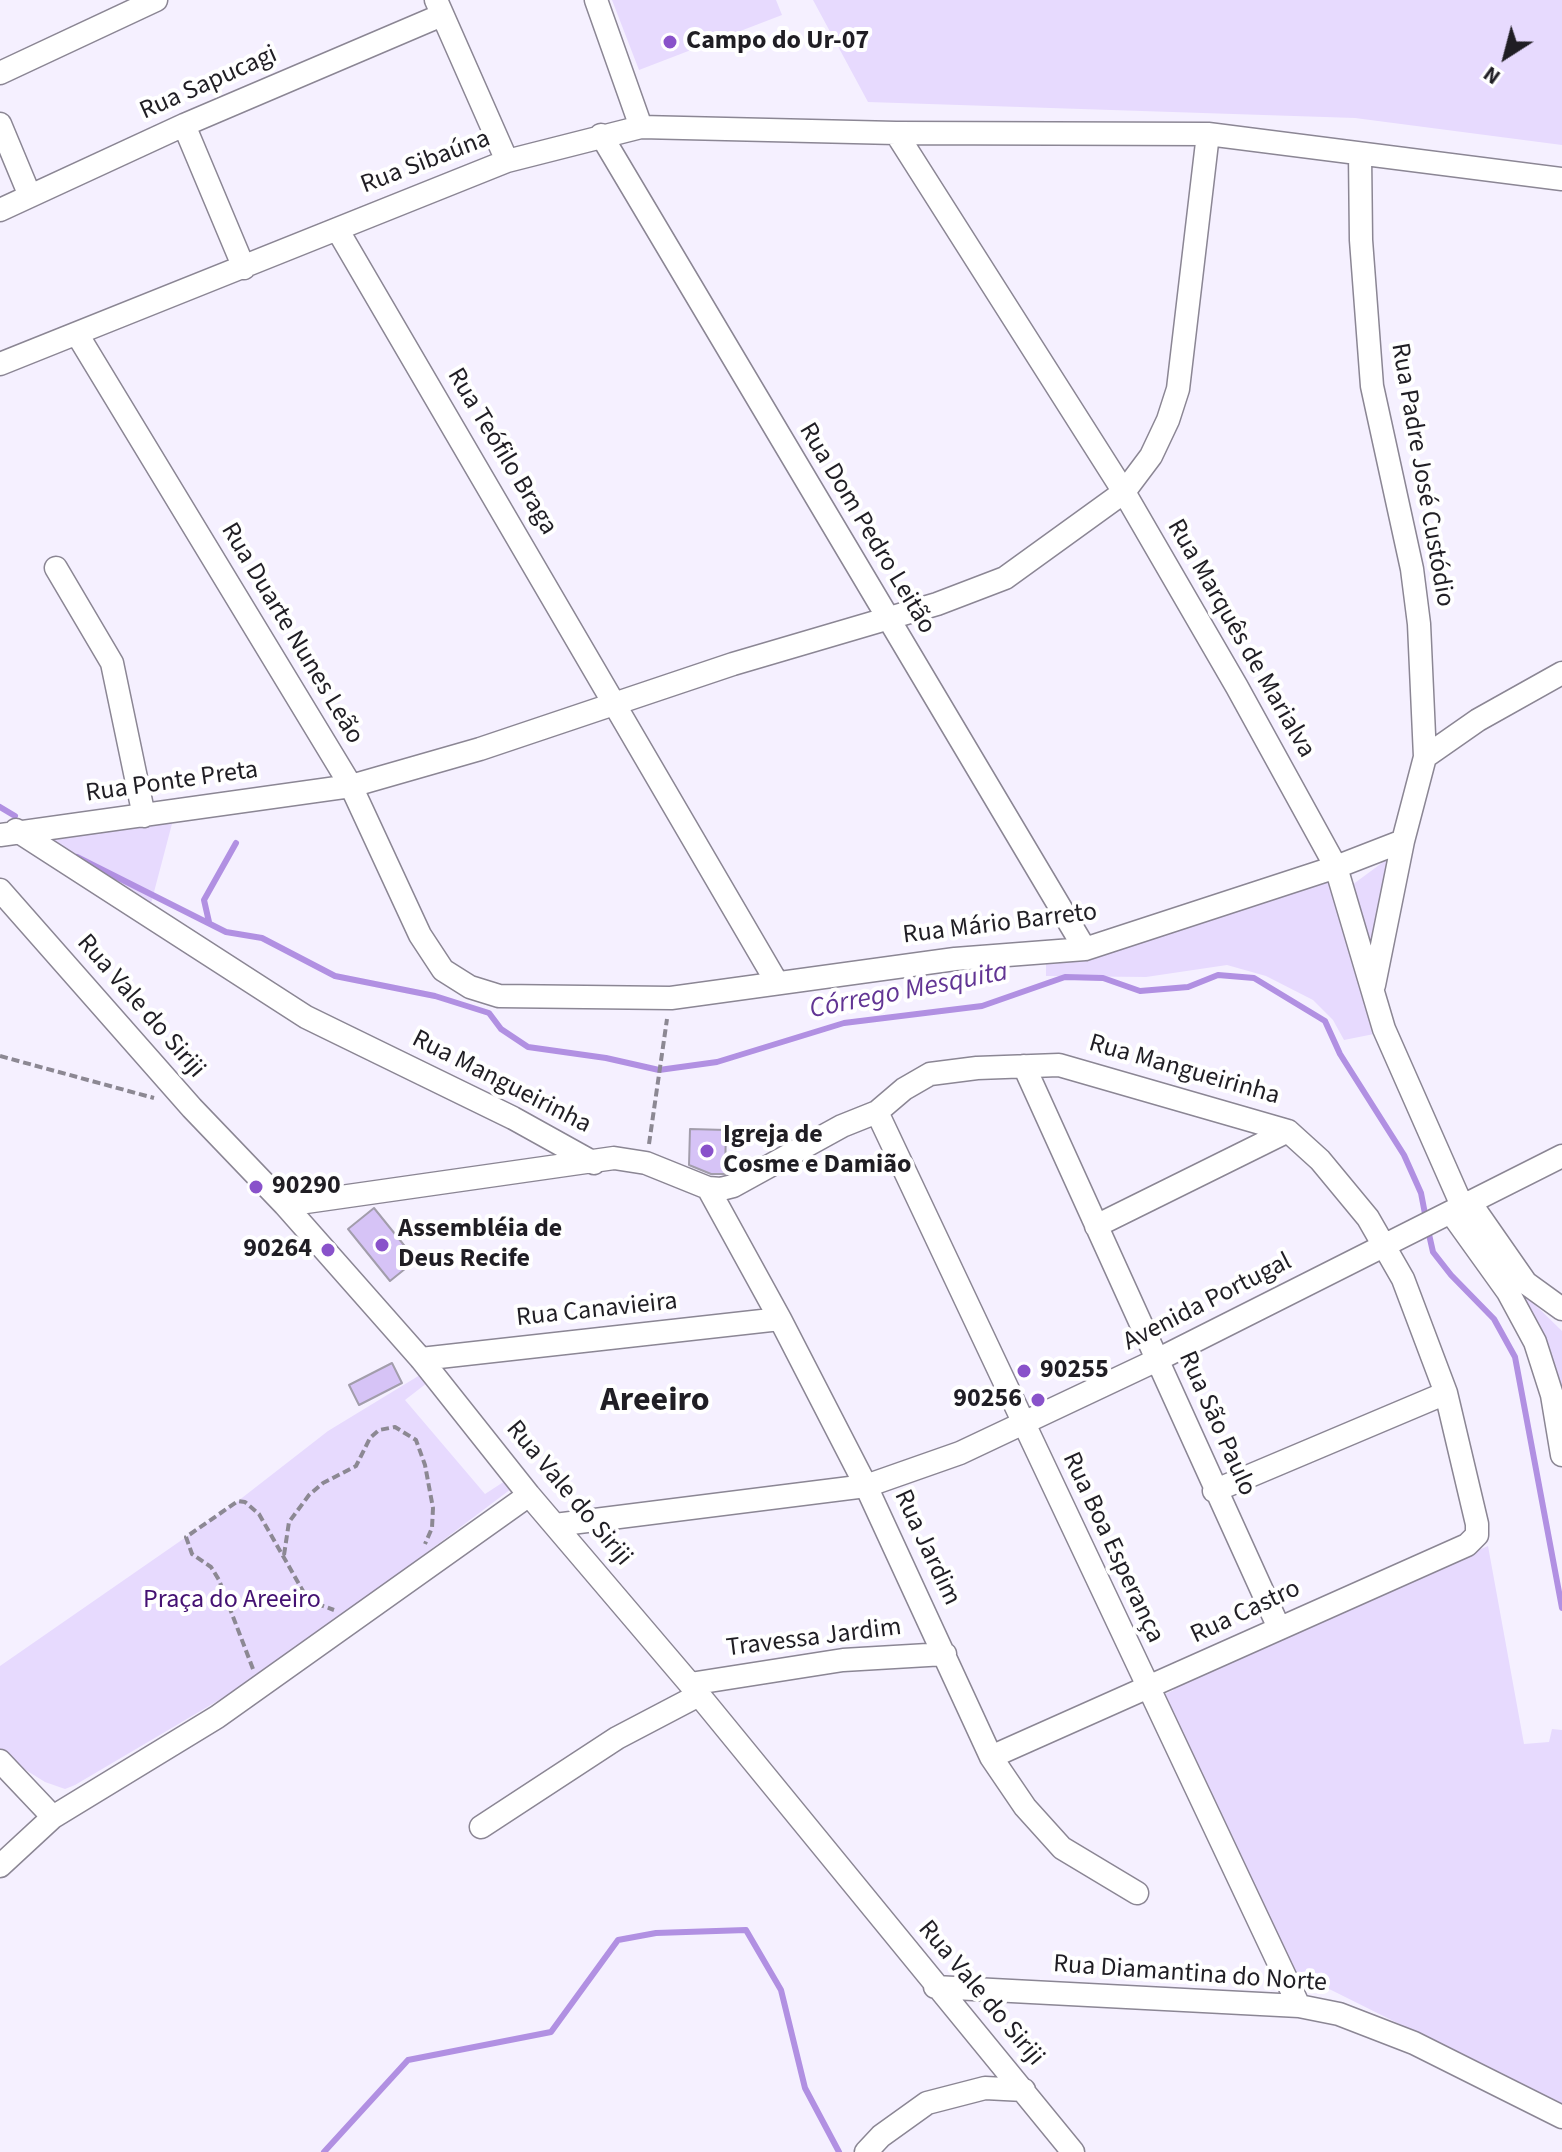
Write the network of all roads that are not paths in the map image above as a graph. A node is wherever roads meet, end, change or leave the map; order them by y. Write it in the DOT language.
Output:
graph roads {
  1 [pos="156,0"];
  2 [pos="596,0"];
  3 [pos="439,7"];
  4 [pos="0,73"];
  5 [pos="0,124"];
  6 [pos="184,125"];
  7 [pos="641,127"];
  8 [pos="896,133"];
  9 [pos="1208,134"];
  10 [pos="601,135"];
  11 [pos="1360,154"];
  12 [pos="507,161"];
  13 [pos="1562,179"];
  14 [pos="30,196"];
  15 [pos="0,210"];
  16 [pos="337,229"];
  17 [pos="244,268"];
  18 [pos="77,334"];
  19 [pos="0,364"];
  20 [pos="1124,492"];
  21 [pos="56,568"];
  22 [pos="885,617"];
  23 [pos="1562,673"];
  24 [pos="617,704"];
  25 [pos="1425,757"];
  26 [pos="351,786"];
  27 [pos="144,816"];
  28 [pos="8,832"];
  29 [pos="1403,841"];
  30 [pos="1336,867"];
  31 [pos="0,890"];
  32 [pos="1085,949"];
  33 [pos="443,970"];
  34 [pos="776,981"];
  35 [pos="1373,989"];
  36 [pos="1024,1066"];
  37 [pos="877,1112"];
  38 [pos="1288,1131"];
  39 [pos="1562,1156"];
  40 [pos="594,1163"];
  41 [pos="708,1188"];
  42 [pos="285,1205"];
  43 [pos="1446,1216"];
  44 [pos="1096,1226"];
  45 [pos="1385,1245"];
  46 [pos="1562,1309"];
  47 [pos="780,1319"];
  48 [pos="421,1359"];
  49 [pos="1157,1360"];
  50 [pos="1446,1393"];
  51 [pos="1023,1425"];
  52 [pos="1562,1455"];
  53 [pos="866,1486"];
  54 [pos="1214,1491"];
  55 [pos="529,1495"];
  56 [pos="555,1525"];
  57 [pos="1477,1535"];
  58 [pos="1279,1628"];
  59 [pos="945,1654"];
  60 [pos="694,1690"];
  61 [pos="1148,1690"];
  62 [pos="991,1757"];
  63 [pos="0,1761"];
  64 [pos="53,1817"];
  65 [pos="481,1827"];
  66 [pos="0,1866"];
  67 [pos="1137,1893"];
  68 [pos="935,1987"];
  69 [pos="1299,2006"];
  70 [pos="1024,2090"];
  71 [pos="1562,2117"];
  72 [pos="866,2152"];
  73 [pos="1073,2152"];
  1 -- 4 [label="street"];
  2 -- 7 [label="street"];
  3 -- 6 [label="street, Rua Sapucagi"];
  3 -- 12 [label="street"];
  5 -- 14 [label="street"];
  6 -- 14 [label="street, Rua Sapucagi"];
  6 -- 17 [label="street"];
  7 -- 8 [label="street, Rua Sibaúna"];
  7 -- 10 [label="street, Rua Sibaúna"];
  8 -- 9 [label="street, Rua Sibaúna"];
  8 -- 20 [label="street, Rua Marquês de Marialva"];
  9 -- 11 [label="street, Rua Sibaúna"];
  9 -- 20 [label="street"];
  10 -- 12 [label="street, Rua Sibaúna"];
  10 -- 22 [label="street, Rua Dom Pedro Leitão"];
  11 -- 13 [label="street, Rua Sibaúna"];
  11 -- 25 [label="street, Rua Padre José Custódio"];
  12 -- 16 [label="street, Rua Sibaúna"];
  14 -- 15 [label="street, Rua Sapucagi"];
  16 -- 17 [label="street, Rua Sibaúna"];
  16 -- 24 [label="street, Rua Teófilo Braga"];
  17 -- 18 [label="street, Rua Sibaúna"];
  18 -- 19 [label="street, Rua Sibaúna"];
  18 -- 26 [label="street, Rua Duarte Nunes Leão"];
  20 -- 22 [label="street"];
  20 -- 30 [label="street, Rua Marquês de Marialva"];
  21 -- 27 [label="street"];
  22 -- 24 [label="street"];
  22 -- 32 [label="street, Rua Dom Pedro Leitão"];
  23 -- 25 [label="street"];
  24 -- 26 [label="street"];
  24 -- 34 [label="street, Rua Teófilo Braga"];
  25 -- 29 [label="street"];
  26 -- 27 [label="street, Rua Ponte Preta"];
  26 -- 33 [label="street, Rua Duarte Nunes Leão"];
  27 -- 28 [label="street, Rua Ponte Preta"];
  28 -- 40 [label="street, Rua Mangueirinha"];
  29 -- 30 [label="street, Rua Mário Barreto"];
  29 -- 35 [label="street"];
  30 -- 32 [label="street, Rua Mário Barreto"];
  30 -- 35 [label="street, Rua Marquês de Marialva"];
  31 -- 42 [label="street, Rua Vale do Siriji"];
  32 -- 34 [label="street, Rua Mário Barreto"];
  33 -- 34 [label="street, Rua Mário Barreto"];
  35 -- 43 [label="street, Rua Marquês de Marialva"];
  36 -- 37 [label="street, Rua Mangueirinha"];
  36 -- 38 [label="street, Rua Mangueirinha"];
  36 -- 44 [label="street, Rua São Paulo"];
  37 -- 41 [label="street, Rua Mangueirinha"];
  37 -- 51 [label="street, Rua Boa Esperança"];
  38 -- 44 [label="street"];
  38 -- 45 [label="street, Rua Mangueirinha"];
  39 -- 43 [label="street, Avenida Portugal"];
  40 -- 41 [label="street, Rua Mangueirinha"];
  40 -- 42 [label="street"];
  41 -- 47 [label="street, Rua Jardim"];
  42 -- 48 [label="street, Rua Vale do Siriji"];
  43 -- 45 [label="street, Avenida Portugal"];
  43 -- 46 [label="street"];
  43 -- 52 [label="street"];
  44 -- 49 [label="street, Rua São Paulo"];
  45 -- 49 [label="street, Avenida Portugal"];
  45 -- 50 [label="street, Rua Mangueirinha"];
  47 -- 48 [label="street, Rua Canavieira"];
  47 -- 53 [label="street, Rua Jardim"];
  48 -- 55 [label="street, Rua Vale do Siriji"];
  49 -- 51 [label="street, Avenida Portugal"];
  49 -- 54 [label="street, Rua São Paulo"];
  50 -- 54 [label="street"];
  50 -- 57 [label="street, Rua Mangueirinha"];
  51 -- 53 [label="street, Avenida Portugal"];
  51 -- 61 [label="street, Rua Boa Esperança"];
  53 -- 56 [label="street, Avenida Portugal"];
  53 -- 59 [label="street, Rua Jardim"];
  54 -- 58 [label="street, Rua São Paulo"];
  55 -- 56 [label="street, Rua Vale do Siriji"];
  55 -- 64 [label="street"];
  56 -- 60 [label="street, Rua Vale do Siriji"];
  57 -- 58 [label="street, Rua Castro"];
  58 -- 61 [label="street, Rua Castro"];
  59 -- 60 [label="street, Travessa Jardim"];
  59 -- 62 [label="street, Rua Jardim"];
  60 -- 65 [label="street, Travessa Jardim"];
  60 -- 68 [label="street, Rua Vale do Siriji"];
  61 -- 62 [label="street, Rua Castro"];
  61 -- 69 [label="street, Rua Boa Esperança"];
  62 -- 67 [label="street, Rua Jardim"];
  63 -- 64 [label="street"];
  64 -- 66 [label="street"];
  68 -- 69 [label="street, Rua Diamantina do Norte"];
  68 -- 70 [label="street, Rua Vale do Siriji"];
  69 -- 71 [label="street, Rua Diamantina do Norte"];
  70 -- 72 [label="street"];
  70 -- 73 [label="street, Rua Vale do Siriji"];
}
